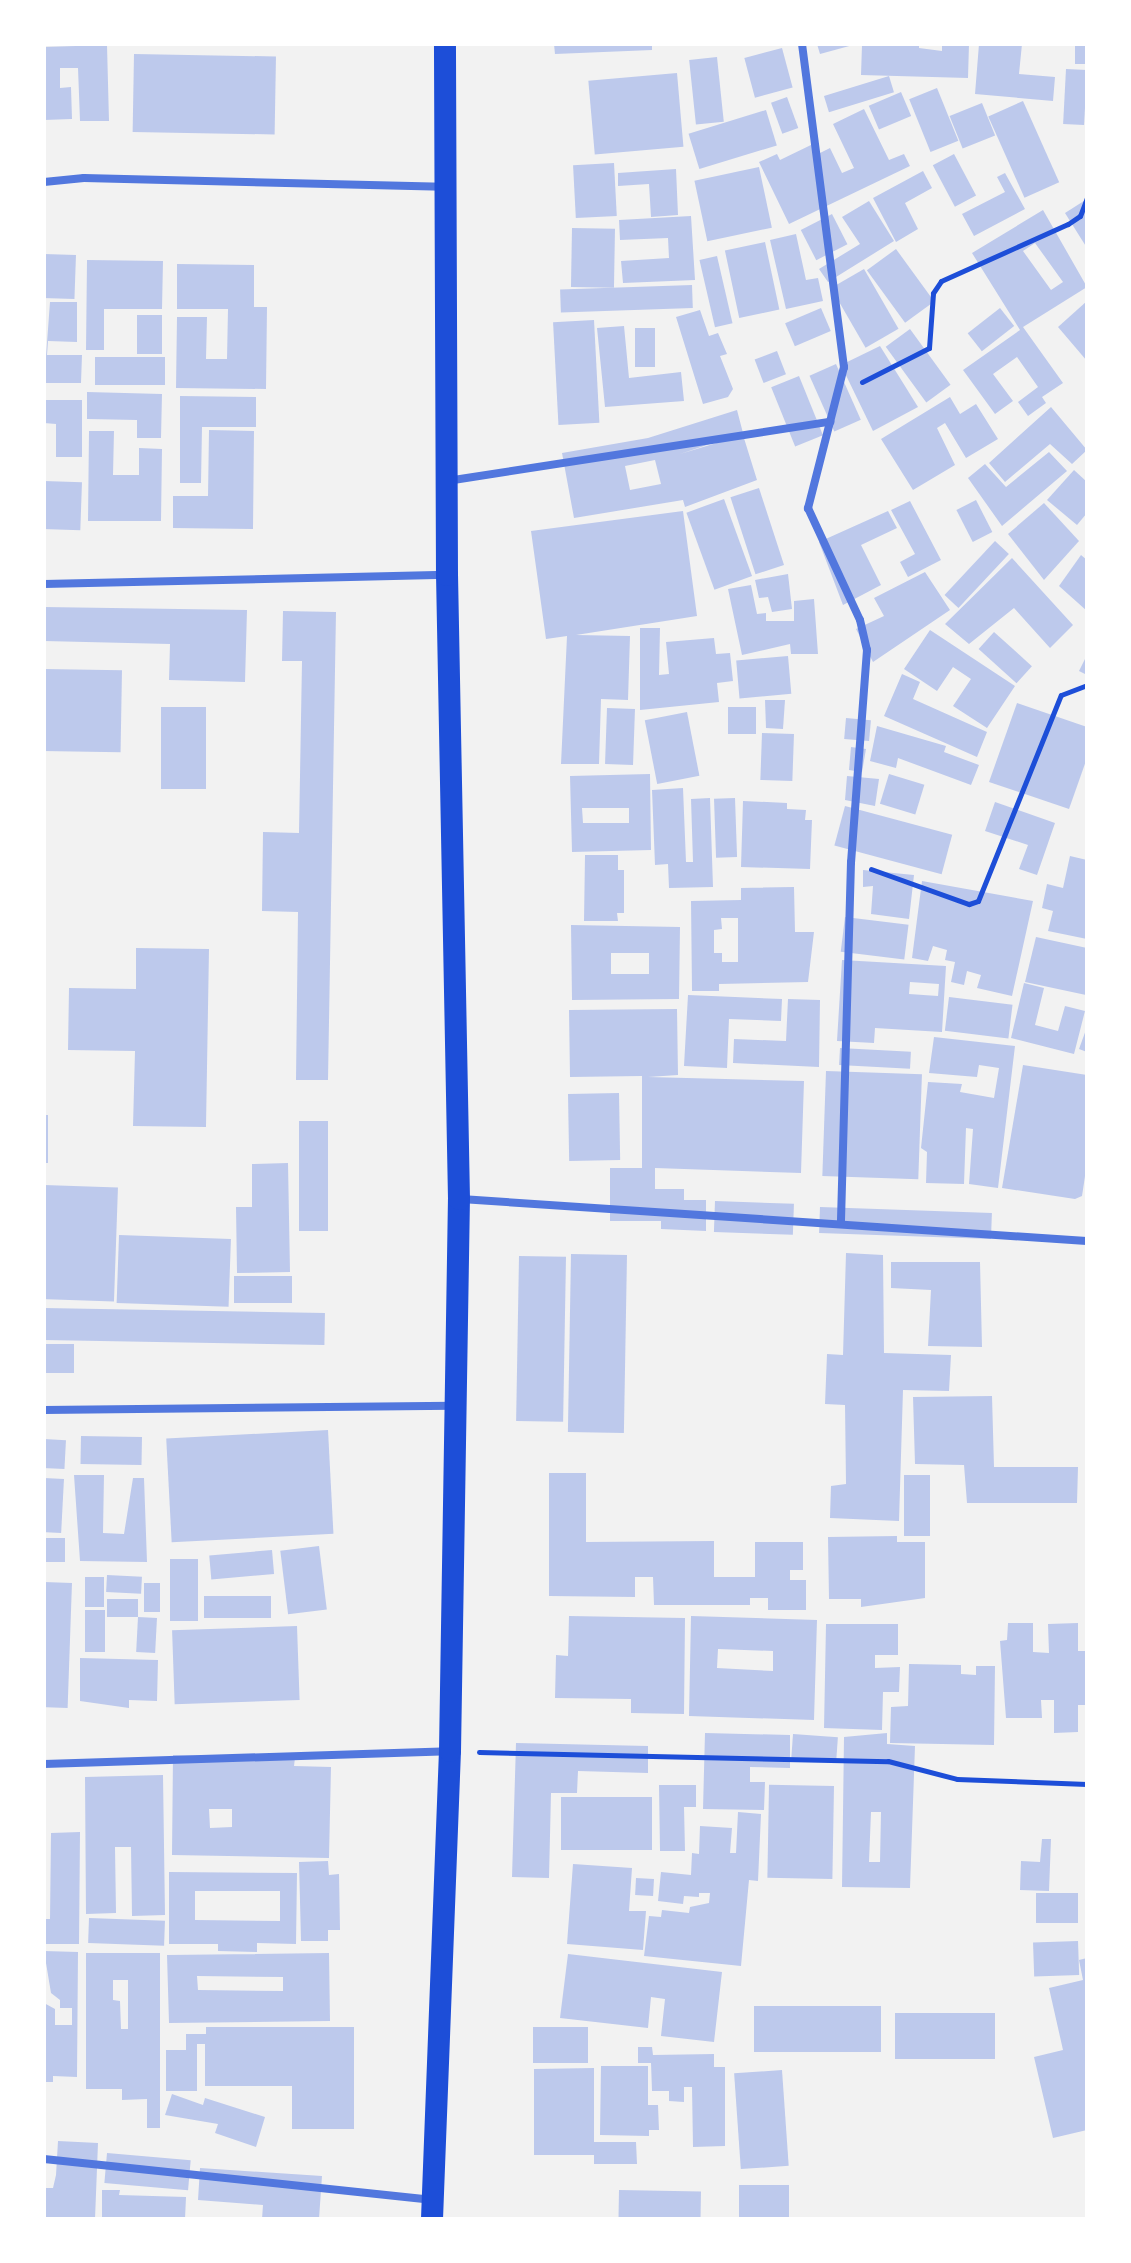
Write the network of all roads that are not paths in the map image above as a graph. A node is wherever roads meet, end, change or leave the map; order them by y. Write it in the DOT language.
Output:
graph roads {
  1 [pos="445,44"];
  2 [pos="802,44"];
  3 [pos="44,182"];
  4 [pos="446,187"];
  5 [pos="830,422"];
  6 [pos="446,481"];
  7 [pos="447,575"];
  8 [pos="44,584"];
  9 [pos="459,1199"];
  10 [pos="841,1224"];
  11 [pos="1087,1241"];
  12 [pos="453,1406"];
  13 [pos="44,1410"];
  14 [pos="450,1751"];
  15 [pos="44,1764"];
  16 [pos="44,2159"];
  17 [pos="432,2210"];
  1 -- 4 [label="highway"];
  2 -- 5 [label="street"];
  3 -- 4 [label="street"];
  4 -- 6 [label="highway"];
  5 -- 6 [label="street"];
  5 -- 10 [label="street"];
  6 -- 7 [label="highway"];
  7 -- 8 [label="street"];
  7 -- 9 [label="highway"];
  9 -- 10 [label="street"];
  9 -- 12 [label="highway"];
  10 -- 11 [label="street"];
  12 -- 13 [label="street"];
  12 -- 14 [label="highway"];
  14 -- 15 [label="street"];
  14 -- 17 [label="highway"];
  16 -- 17 [label="street"];
}
